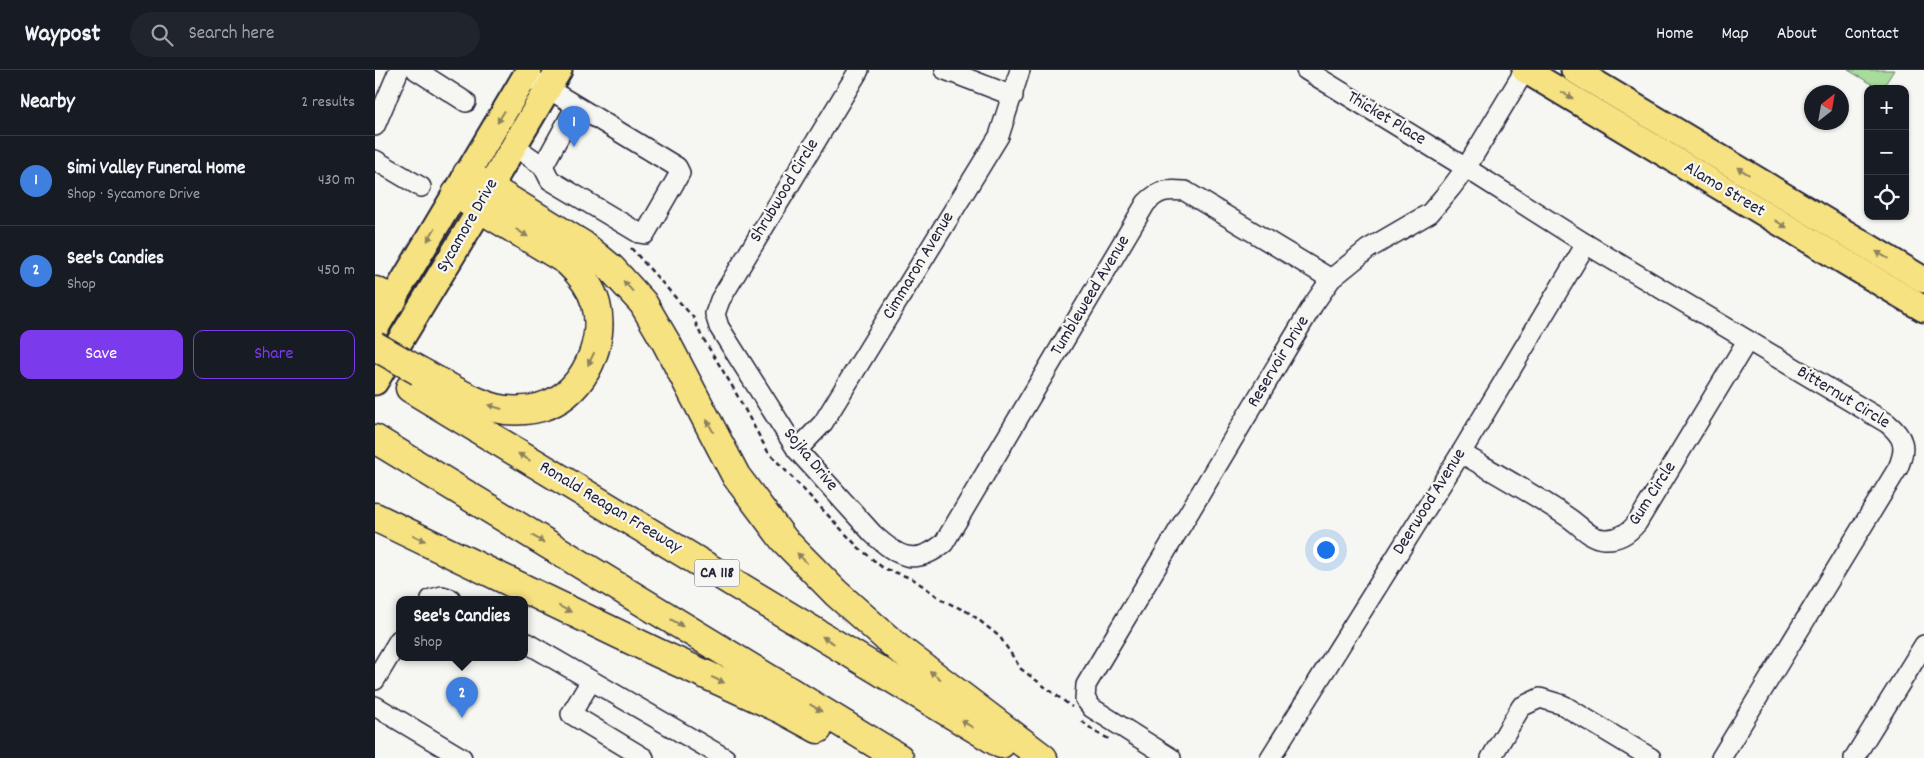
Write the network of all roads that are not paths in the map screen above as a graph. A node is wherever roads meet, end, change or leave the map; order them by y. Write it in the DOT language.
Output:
graph roads {
  1 [pos="399,70"];
  2 [pos="416,70"];
  3 [pos="859,70"];
  4 [pos="945,70"];
  5 [pos="1020,70"];
  6 [pos="1305,70"];
  7 [pos="1525,70"];
  8 [pos="1575,70"];
  9 [pos="528,73"];
  10 [pos="553,79"];
  11 [pos="1013,96"];
  12 [pos="467,102"];
  13 [pos="576,106"];
  14 [pos="375,126"];
  15 [pos="514,146"];
  16 [pos="375,160"];
  17 [pos="543,166"];
  18 [pos="1466,168"];
  19 [pos="461,184"];
  20 [pos="421,187"];
  21 [pos="485,198"];
  22 [pos="1586,244"];
  23 [pos="1331,279"];
  24 [pos="1924,280"];
  25 [pos="384,295"];
  26 [pos="1924,309"];
  27 [pos="715,314"];
  28 [pos="375,330"];
  29 [pos="1747,341"];
  30 [pos="375,346"];
  31 [pos="375,367"];
  32 [pos="414,379"];
  33 [pos="375,382"];
  34 [pos="376,446"];
  35 [pos="797,450"];
  36 [pos="1461,453"];
  37 [pos="375,517"];
  38 [pos="913,557"];
  39 [pos="528,644"];
  40 [pos="396,645"];
  41 [pos="1924,645"];
  42 [pos="375,680"];
  43 [pos="591,681"];
  44 [pos="375,706"];
  45 [pos="462,758"];
  46 [pos="644,758"];
  47 [pos="725,758"];
  48 [pos="875,758"];
  49 [pos="899,758"];
  50 [pos="1024,758"];
  51 [pos="1043,758"];
  52 [pos="1171,758"];
  53 [pos="1270,758"];
  54 [pos="1491,758"];
  55 [pos="1651,758"];
  56 [pos="1721,758"];
  57 [pos="1854,758"];
  1 -- 14 [label="street"];
  2 -- 12 [label="street"];
  3 -- 27 [label="street, Shrubwood Circle"];
  4 -- 11 [label="street"];
  5 -- 11 [label="street, Cimmaron Avenue"];
  6 -- 18 [label="street, Thicket Place"];
  7 -- 18 [label="street, Reservoir Drive"];
  7 -- 26 [label="main road, Alamo Street, one-way"];
  24 -- 8 [label="main road, Alamo Street, one-way"];
  9 -- 10 [label="street"];
  9 -- 19 [label="main road, Sycamore Drive, one-way"];
  10 -- 13 [label="street"];
  10 -- 15 [label="main road, Sycamore Drive"];
  11 -- 35 [label="street, Cimmaron Avenue"];
  13 -- 17 [label="street"];
  13 -- 17 [label="street"];
  15 -- 17 [label="street"];
  15 -- 21 [label="main road, Sycamore Drive"];
  16 -- 20 [label="street"];
  18 -- 22 [label="street, Bitternut Circle"];
  18 -- 23 [label="street, Reservoir Drive"];
  19 -- 21 [label="highway"];
  19 -- 25 [label="main road, Sycamore Drive, one-way"];
  21 -- 32 [label="highway, one-way"];
  21 -- 33 [label="main road, Sycamore Drive"];
  51 -- 21 [label="highway, one-way"];
  22 -- 29 [label="street, Bitternut Circle"];
  22 -- 36 [label="street, Deerwood Avenue"];
  23 -- 38 [label="street, Tumbleweed Avenue"];
  23 -- 52 [label="street, Reservoir Drive"];
  25 -- 28 [label="main road, Sycamore Drive"];
  27 -- 35 [label="street, Sojka Drive"];
  29 -- 36 [label="street, Gum Circle"];
  29 -- 56 [label="street, Bitternut Circle"];
  30 -- 32 [label="highway, bridge"];
  31 -- 32 [label="highway, Ronald Reagan Freeway / CA 118"];
  50 -- 32 [label="highway, Ronald Reagan Freeway / CA 118, one-way"];
  34 -- 49 [label="highway, one-way"];
  35 -- 38 [label="street, Sojka Drive"];
  36 -- 53 [label="street, Deerwood Avenue"];
  37 -- 48 [label="highway, one-way"];
  39 -- 43 [label="street"];
  40 -- 42 [label="street"];
  41 -- 57 [label="street"];
  43 -- 46 [label="street"];
  43 -- 47 [label="street"];
  44 -- 45 [label="street"];
  54 -- 55 [label="street"];
}
